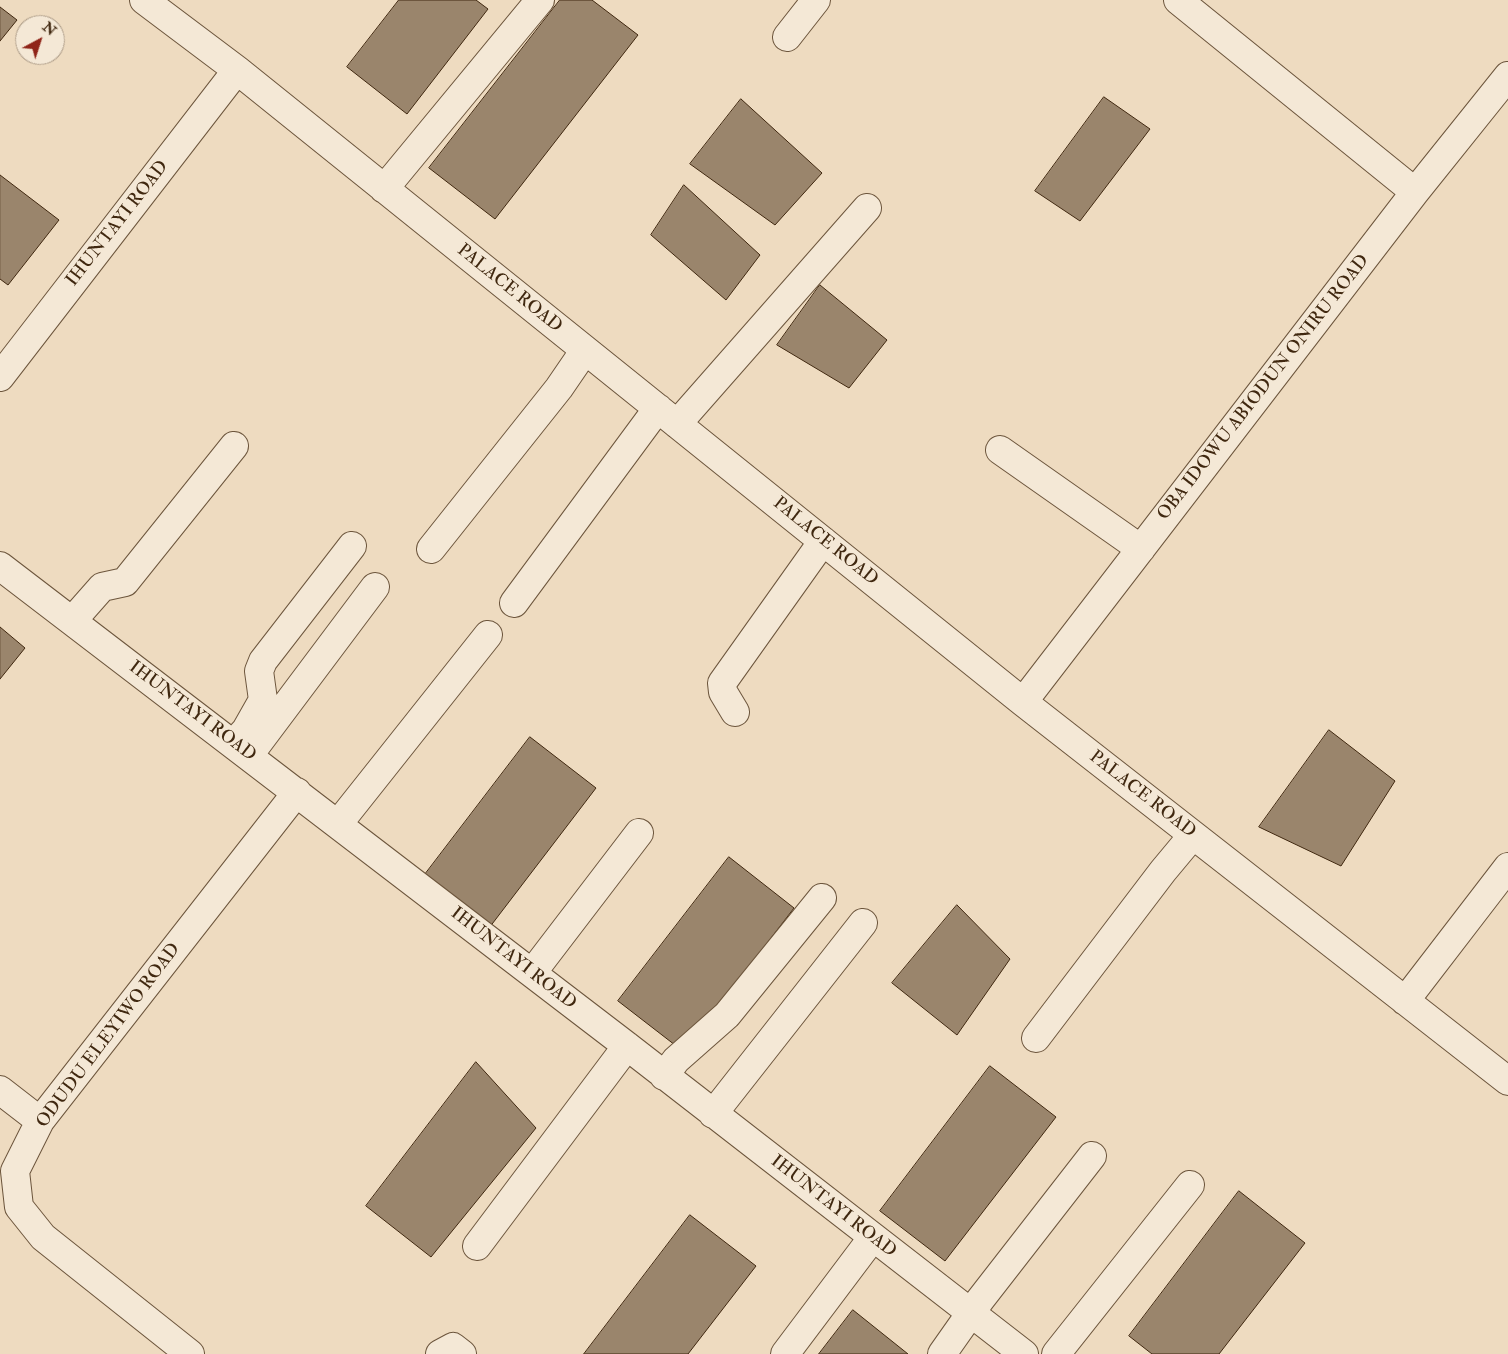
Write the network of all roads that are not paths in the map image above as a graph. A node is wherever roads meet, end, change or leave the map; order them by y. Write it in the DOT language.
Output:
graph roads {
  1 [pos="144,0"];
  2 [pos="540,0"];
  3 [pos="816,0"];
  4 [pos="1178,0"];
  5 [pos="787,37"];
  6 [pos="236,70"];
  7 [pos="1508,76"];
  8 [pos="384,190"];
  9 [pos="1415,192"];
  10 [pos="867,208"];
  11 [pos="585,350"];
  12 [pos="0,378"];
  13 [pos="667,416"];
  14 [pos="234,446"];
  15 [pos="1000,450"];
  16 [pos="822,541"];
  17 [pos="352,546"];
  18 [pos="431,549"];
  19 [pos="1141,549"];
  20 [pos="0,566"];
  21 [pos="375,587"];
  22 [pos="514,603"];
  23 [pos="72,621"];
  24 [pos="488,635"];
  25 [pos="1022,702"];
  26 [pos="735,712"];
  27 [pos="241,749"];
  28 [pos="297,792"];
  29 [pos="338,824"];
  30 [pos="639,833"];
  31 [pos="1193,834"];
  32 [pos="1508,867"];
  33 [pos="822,898"];
  34 [pos="863,923"];
  35 [pos="532,973"];
  36 [pos="1405,1001"];
  37 [pos="1036,1038"];
  38 [pos="627,1046"];
  39 [pos="664,1076"];
  40 [pos="1508,1081"];
  41 [pos="0,1090"];
  42 [pos="713,1114"];
  43 [pos="40,1122"];
  44 [pos="1092,1156"];
  45 [pos="1190,1185"];
  46 [pos="873,1237"];
  47 [pos="478,1246"];
  48 [pos="971,1314"];
  49 [pos="190,1354"];
  50 [pos="440,1354"];
  51 [pos="462,1354"];
  52 [pos="785,1354"];
  53 [pos="942,1354"];
  54 [pos="1024,1354"];
  55 [pos="1056,1354"];
  1 -- 6 [label="street, PALACE ROAD"];
  2 -- 8 [label="street"];
  3 -- 5 [label="street"];
  4 -- 9 [label="street"];
  6 -- 8 [label="street, PALACE ROAD"];
  6 -- 12 [label="street, IHUNTAYI ROAD"];
  7 -- 9 [label="street, OBA IDOWU ABIODUN ONIRU ROAD"];
  8 -- 11 [label="street, PALACE ROAD"];
  9 -- 19 [label="street, OBA IDOWU ABIODUN ONIRU ROAD"];
  10 -- 13 [label="street"];
  11 -- 13 [label="street, PALACE ROAD"];
  11 -- 18 [label="street"];
  13 -- 16 [label="street, PALACE ROAD"];
  13 -- 22 [label="street"];
  14 -- 23 [label="street"];
  15 -- 19 [label="street"];
  16 -- 25 [label="street, PALACE ROAD"];
  16 -- 26 [label="street"];
  17 -- 27 [label="street"];
  19 -- 25 [label="street, OBA IDOWU ABIODUN ONIRU ROAD"];
  20 -- 23 [label="street, IHUNTAYI ROAD"];
  21 -- 27 [label="street"];
  23 -- 27 [label="street, IHUNTAYI ROAD"];
  24 -- 29 [label="street"];
  25 -- 31 [label="street, PALACE ROAD"];
  27 -- 28 [label="street, IHUNTAYI ROAD"];
  28 -- 29 [label="street, IHUNTAYI ROAD"];
  28 -- 43 [label="street, ODUDU ELEYIWO ROAD"];
  29 -- 35 [label="street, IHUNTAYI ROAD"];
  30 -- 35 [label="street"];
  31 -- 36 [label="street, PALACE ROAD"];
  31 -- 37 [label="street"];
  32 -- 36 [label="street"];
  33 -- 39 [label="street"];
  34 -- 42 [label="street"];
  35 -- 38 [label="street, IHUNTAYI ROAD"];
  36 -- 40 [label="street, PALACE ROAD"];
  38 -- 39 [label="street, IHUNTAYI ROAD"];
  38 -- 47 [label="street"];
  39 -- 42 [label="street, IHUNTAYI ROAD"];
  41 -- 43 [label="street"];
  42 -- 46 [label="street, IHUNTAYI ROAD"];
  43 -- 49 [label="street, ODUDU ELEYIWO ROAD"];
  44 -- 48 [label="street"];
  45 -- 55 [label="street"];
  46 -- 48 [label="street, IHUNTAYI ROAD"];
  46 -- 52 [label="street"];
  48 -- 53 [label="street"];
  48 -- 54 [label="street, IHUNTAYI ROAD"];
  50 -- 51 [label="street"];
}
